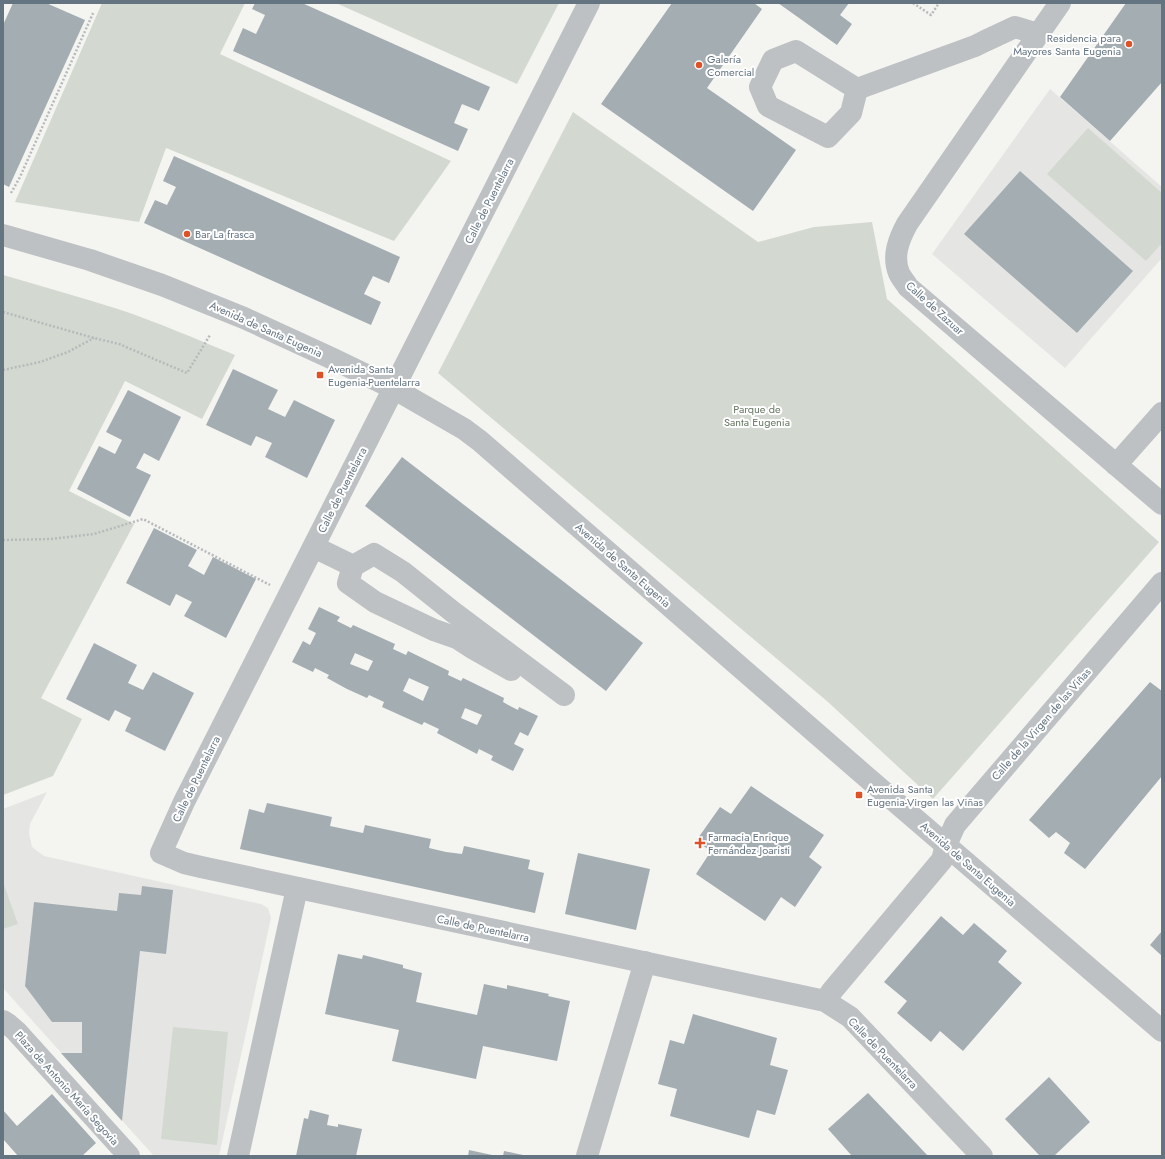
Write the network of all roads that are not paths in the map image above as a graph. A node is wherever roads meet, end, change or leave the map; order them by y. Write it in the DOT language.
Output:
graph roads {
  1 [pos="589,3"];
  2 [pos="1060,3"];
  3 [pos="1038,34"];
  4 [pos="857,89"];
  5 [pos="3,235"];
  6 [pos="393,388"];
  7 [pos="1162,413"];
  8 [pos="1116,465"];
  9 [pos="1162,504"];
  10 [pos="314,547"];
  11 [pos="353,566"];
  12 [pos="1162,583"];
  13 [pos="946,845"];
  14 [pos="297,888"];
  15 [pos="645,962"];
  16 [pos="825,1001"];
  17 [pos="3,1022"];
  18 [pos="1162,1031"];
  19 [pos="129,1156"];
  20 [pos="238,1156"];
  21 [pos="587,1156"];
  22 [pos="982,1156"];
  1 -- 6 [label="street, Calle de Puentelarra"];
  2 -- 3 [label="street, Calle de Zazuar"];
  3 -- 4 [label="street"];
  3 -- 8 [label="street, Calle de Zazuar"];
  5 -- 6 [label="street, Avenida de Santa Eugenia"];
  6 -- 10 [label="street, Calle de Puentelarra"];
  6 -- 13 [label="street, Avenida de Santa Eugenia"];
  7 -- 8 [label="street"];
  8 -- 9 [label="street, Calle de Zazuar"];
  10 -- 11 [label="street"];
  10 -- 14 [label="street, Calle de Puentelarra"];
  11 -- 11 [label="street"];
  12 -- 13 [label="street, Calle de la Virgen de las Viñas"];
  13 -- 16 [label="street, Calle de la Virgen de las Viñas"];
  13 -- 18 [label="street, Avenida de Santa Eugenia"];
  14 -- 15 [label="street, Calle de Puentelarra"];
  14 -- 20 [label="street"];
  15 -- 16 [label="street, Calle de Puentelarra"];
  15 -- 21 [label="street"];
  16 -- 22 [label="street, Calle de Puentelarra"];
  17 -- 19 [label="street, Plaza de Antonio María Segovia"];
}
